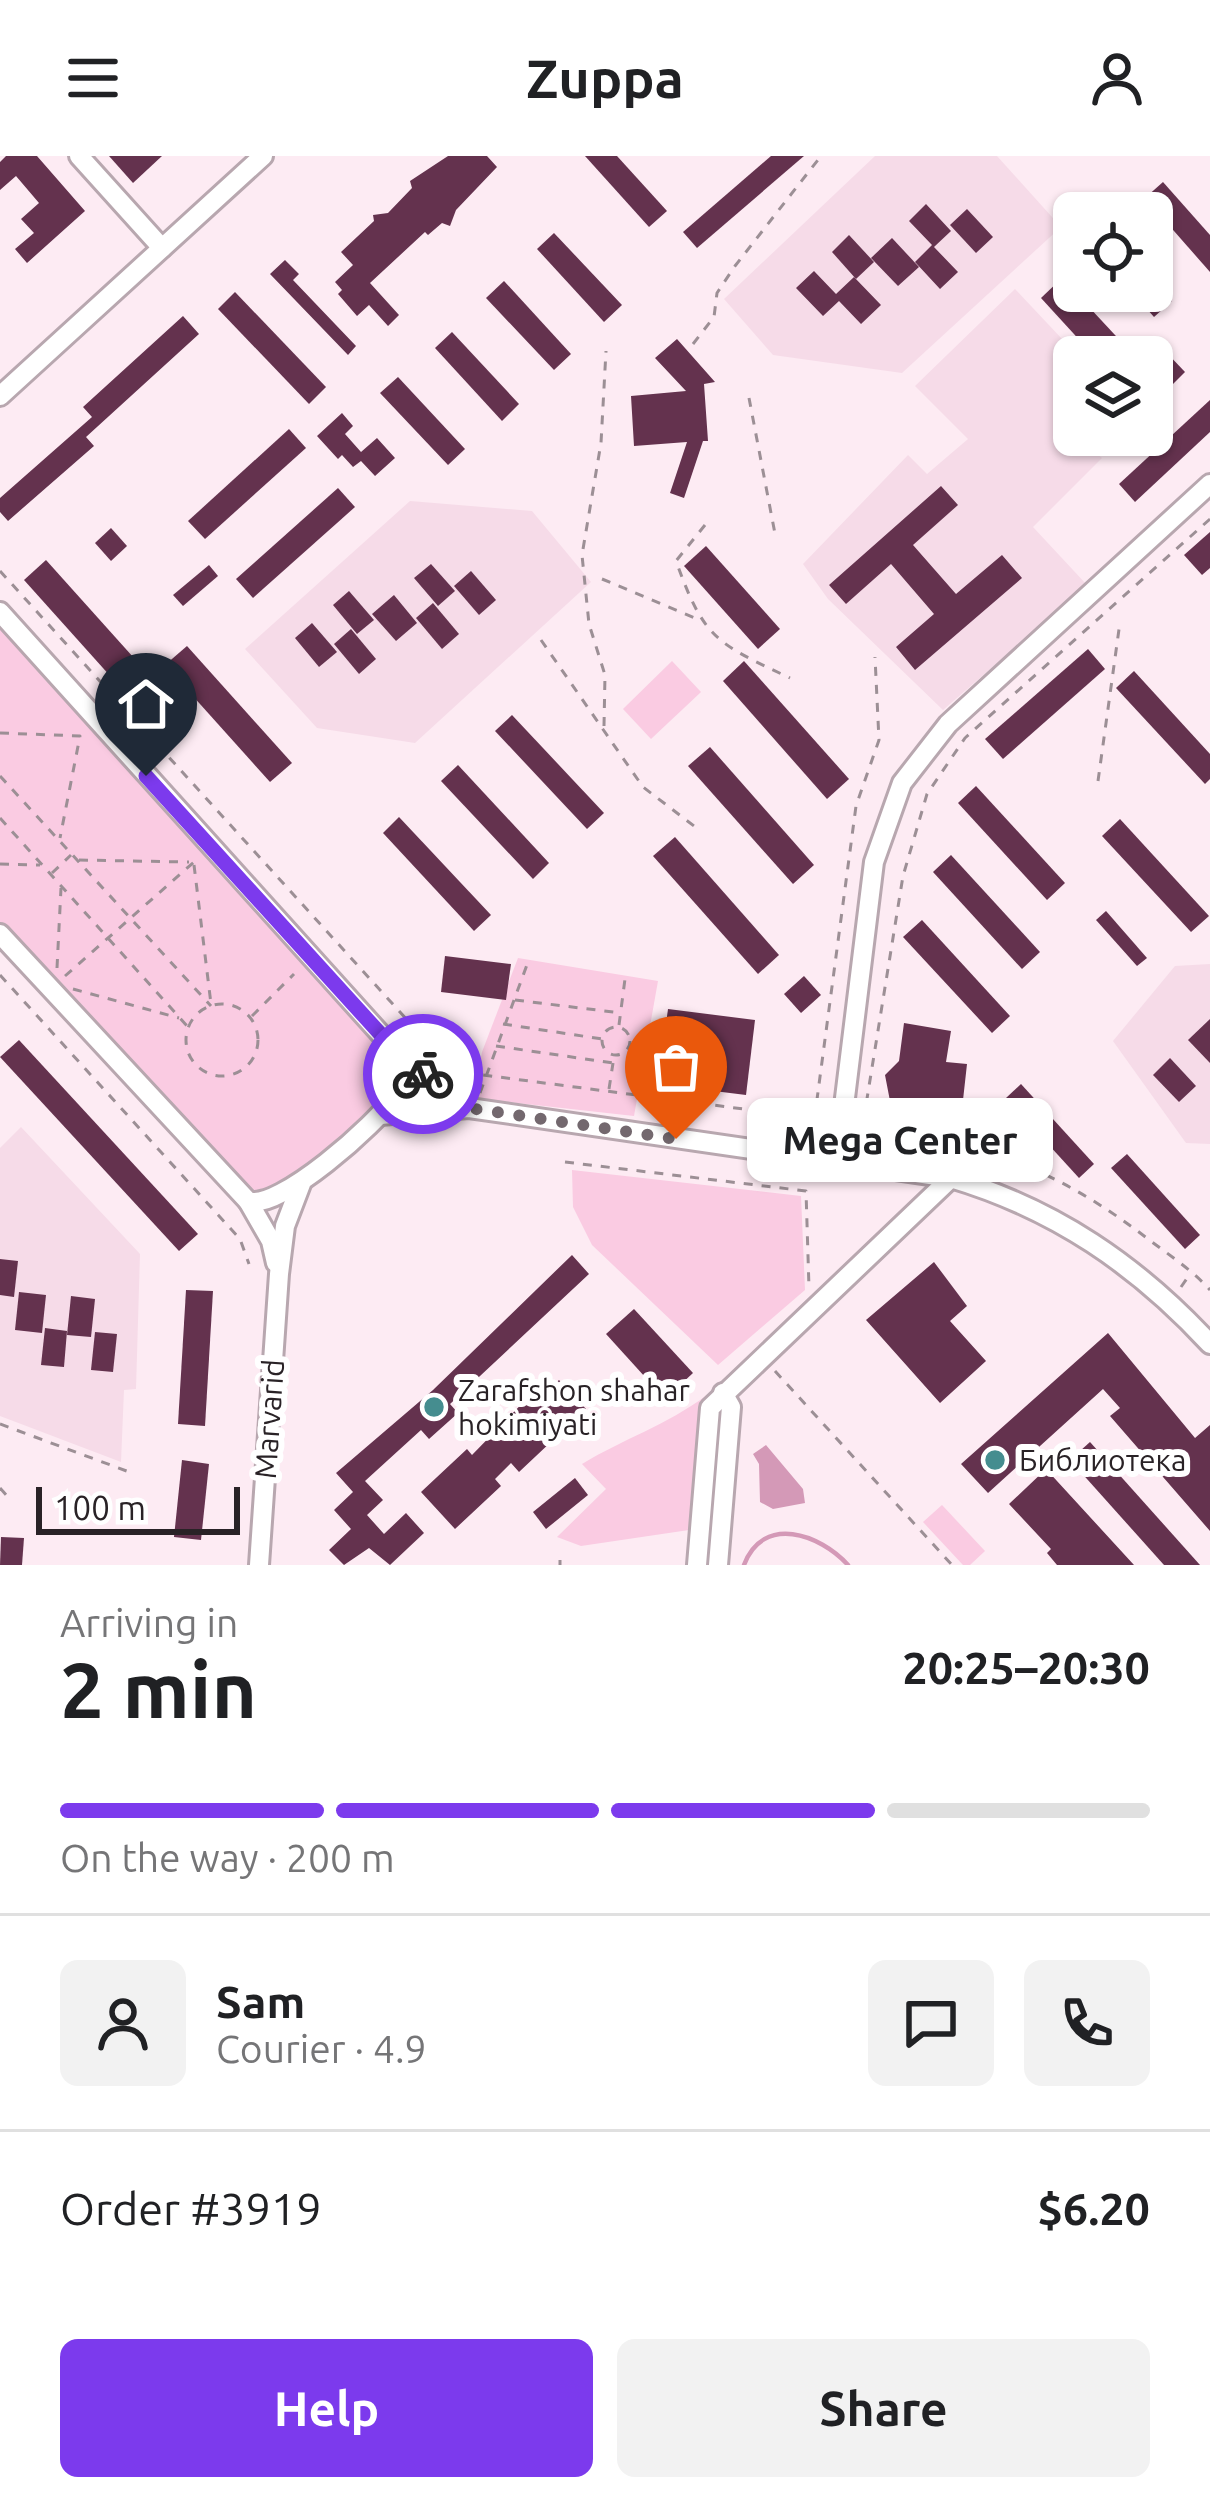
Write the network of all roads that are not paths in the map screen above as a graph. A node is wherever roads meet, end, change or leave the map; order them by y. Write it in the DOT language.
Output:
graph roads {
  1 [pos="79,156"];
  2 [pos="263,156"];
  3 [pos="162,248"];
  4 [pos="0,396"];
  5 [pos="1210,484"];
  6 [pos="0,612"];
  7 [pos="0,934"];
  8 [pos="404,1060"];
  9 [pos="474,1101"];
  10 [pos="380,1115"];
  11 [pos="837,1163"];
  12 [pos="951,1178"];
  13 [pos="302,1181"];
  14 [pos="248,1202"];
  15 [pos="279,1274"];
  16 [pos="1210,1344"];
  17 [pos="723,1393"];
  18 [pos="259,1565"];
  19 [pos="697,1565"];
  20 [pos="718,1565"];
  1 -- 3 [label="street"];
  2 -- 3 [label="street"];
  3 -- 4 [label="street"];
  5 -- 11 [label="street"];
  6 -- 8 [label="street"];
  7 -- 14 [label="street"];
  8 -- 9 [label="street"];
  8 -- 10 [label="street"];
  9 -- 10 [label="street"];
  9 -- 11 [label="street"];
  10 -- 13 [label="street"];
  11 -- 12 [label="street"];
  12 -- 16 [label="street"];
  12 -- 17 [label="street"];
  13 -- 14 [label="street"];
  13 -- 15 [label="street, Marvarid"];
  14 -- 15 [label="street"];
  15 -- 18 [label="street, Marvarid"];
  17 -- 19 [label="street"];
  17 -- 20 [label="street"];
}
